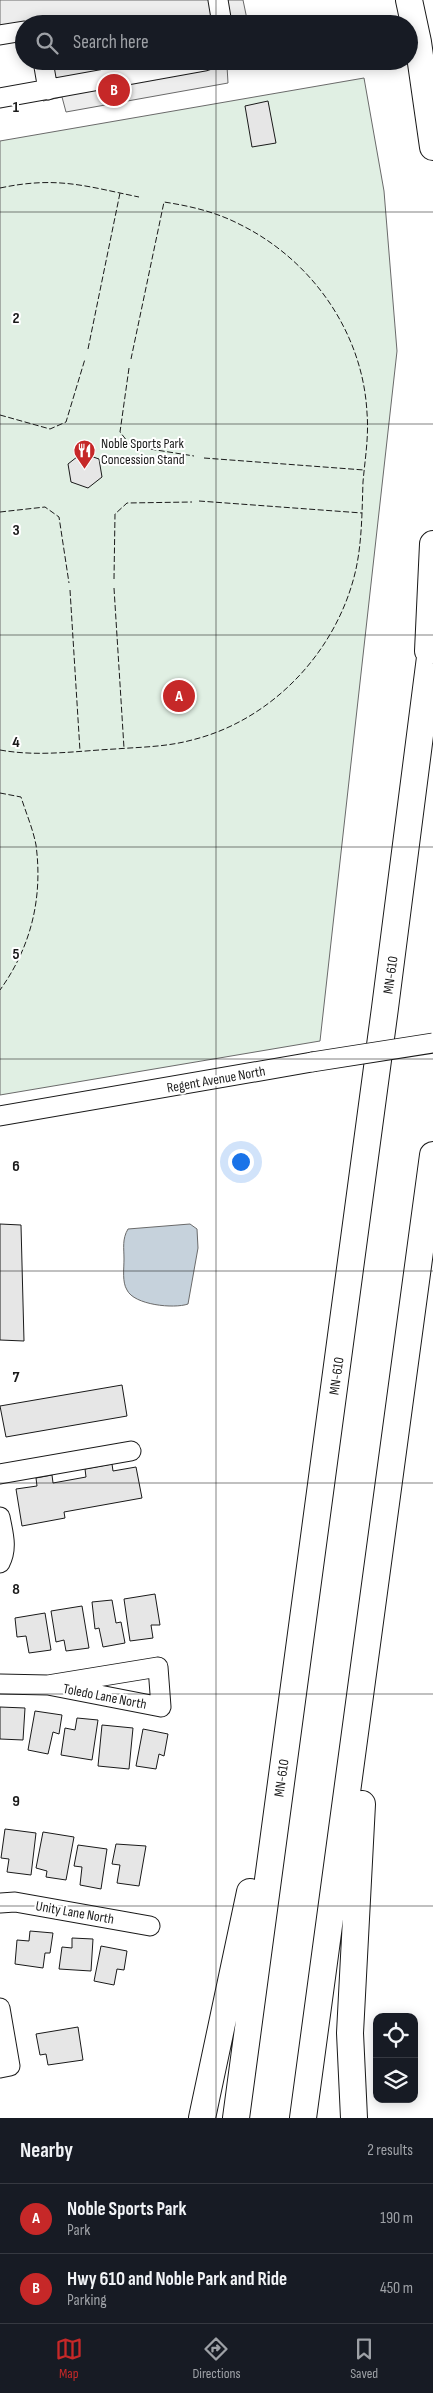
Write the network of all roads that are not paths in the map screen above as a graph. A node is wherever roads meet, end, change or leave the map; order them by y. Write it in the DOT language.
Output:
graph roads {
  1 [pos="218,0"];
  2 [pos="409,0"];
  3 [pos="220,15"];
  4 [pos="412,15"];
  5 [pos="15,32"];
  6 [pos="0,35"];
  7 [pos="418,42"];
  8 [pos="45,70"];
  9 [pos="156,70"];
  10 [pos="48,90"];
  11 [pos="0,98"];
  12 [pos="433,147"];
  13 [pos="433,544"];
  14 [pos="433,634"];
  15 [pos="426,699"];
  16 [pos="433,1043"];
  17 [pos="0,1116"];
  18 [pos="433,1155"];
  19 [pos="131,1451"];
  20 [pos="0,1474"];
  21 [pos="0,1517"];
  22 [pos="381,1539"];
  23 [pos="0,1562"];
  24 [pos="0,1684"];
  25 [pos="48,1685"];
  26 [pos="290,1716"];
  27 [pos="0,1903"];
  28 [pos="150,1926"];
  29 [pos="0,2008"];
  30 [pos="5,2067"];
  31 [pos="352,2072"];
  32 [pos="202,2118"];
  33 [pos="236,2118"];
  34 [pos="303,2118"];
  35 [pos="354,2118"];
  36 [pos="361,2118"];
  1 -- 3 [label="street"];
  2 -- 4 [label="highway"];
  5 -- 6 [label="street"];
  7 -- 12 [label="highway"];
  8 -- 10 [label="street"];
  9 -- 10 [label="street"];
  10 -- 11 [label="street"];
  13 -- 15 [label="highway"];
  14 -- 15 [label="highway, MN-610"];
  15 -- 26 [label="highway, MN-610"];
  16 -- 17 [label="street, Regent Avenue North, bridge"];
  18 -- 22 [label="highway"];
  19 -- 20 [label="street"];
  21 -- 23 [label="street"];
  22 -- 31 [label="highway"];
  22 -- 34 [label="highway"];
  24 -- 25 [label="street, Toledo Lane North"];
  25 -- 25 [label="street, Toledo Lane North"];
  26 -- 32 [label="highway"];
  26 -- 33 [label="highway, MN-610"];
  27 -- 28 [label="street, Unity Lane North"];
  29 -- 30 [label="street"];
  31 -- 35 [label="highway"];
  31 -- 36 [label="highway"];
}
